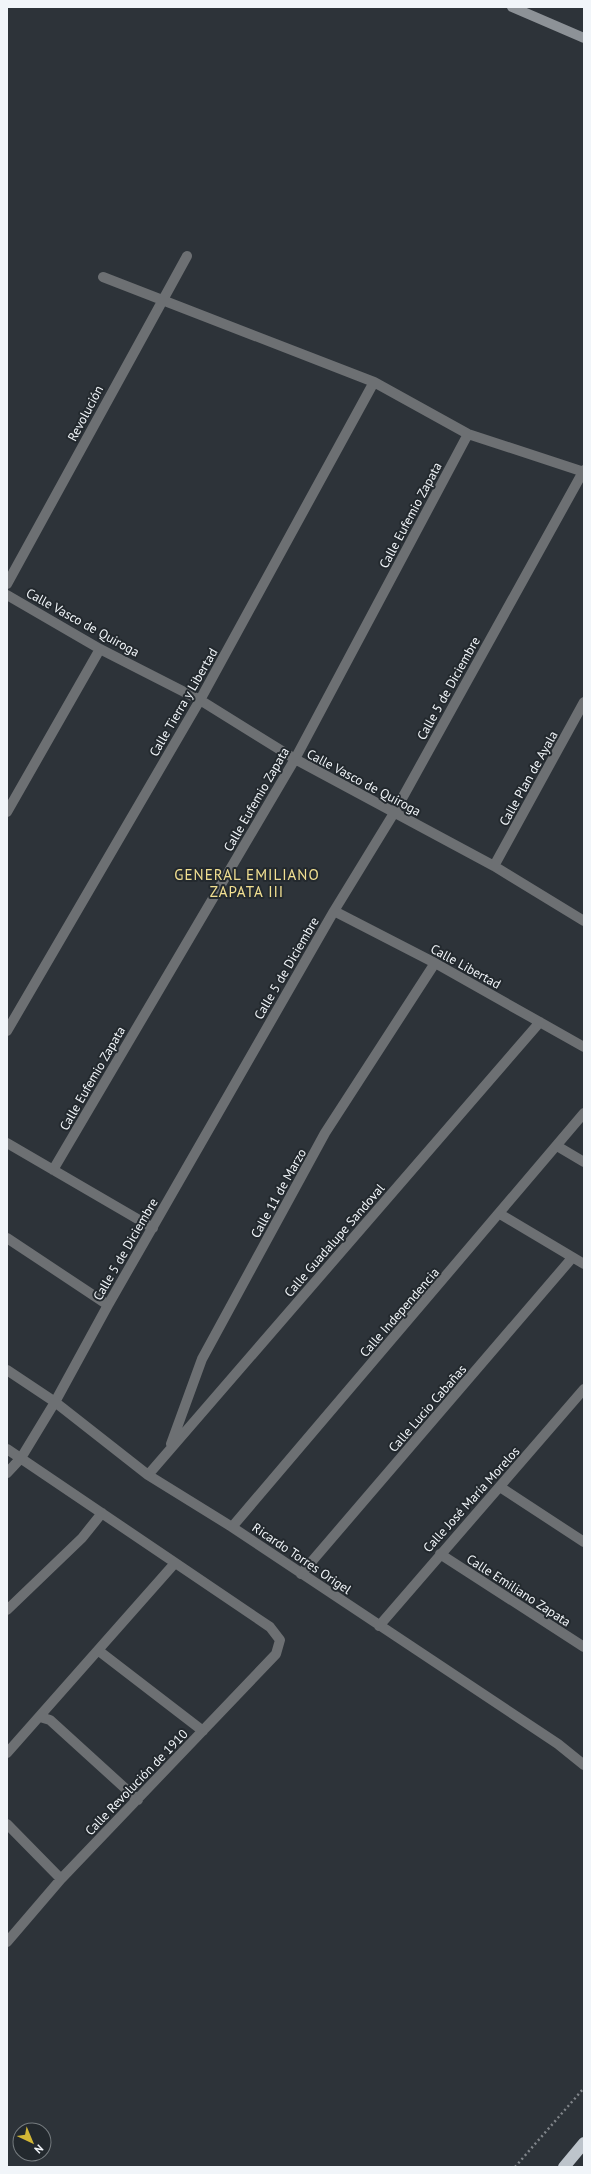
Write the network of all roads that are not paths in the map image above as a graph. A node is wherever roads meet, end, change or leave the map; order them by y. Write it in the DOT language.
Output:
graph roads {
  1 [pos="512,7"];
  2 [pos="584,38"];
  3 [pos="187,256"];
  4 [pos="103,277"];
  5 [pos="161,300"];
  6 [pos="374,382"];
  7 [pos="468,434"];
  8 [pos="584,471"];
  9 [pos="7,584"];
  10 [pos="7,595"];
  11 [pos="100,649"];
  12 [pos="200,700"];
  13 [pos="584,702"];
  14 [pos="294,759"];
  15 [pos="7,812"];
  16 [pos="394,813"];
  17 [pos="494,866"];
  18 [pos="334,911"];
  19 [pos="584,921"];
  20 [pos="435,964"];
  21 [pos="540,1022"];
  22 [pos="7,1031"];
  23 [pos="584,1047"];
  24 [pos="584,1114"];
  25 [pos="7,1144"];
  26 [pos="557,1146"];
  27 [pos="584,1162"];
  28 [pos="53,1170"];
  29 [pos="500,1214"];
  30 [pos="153,1228"];
  31 [pos="7,1238"];
  32 [pos="572,1258"];
  33 [pos="584,1264"];
  34 [pos="108,1306"];
  35 [pos="7,1370"];
  36 [pos="584,1389"];
  37 [pos="54,1402"];
  38 [pos="7,1449"];
  39 [pos="169,1449"];
  40 [pos="21,1458"];
  41 [pos="7,1473"];
  42 [pos="148,1475"];
  43 [pos="500,1487"];
  44 [pos="102,1513"];
  45 [pos="232,1527"];
  46 [pos="584,1542"];
  47 [pos="440,1554"];
  48 [pos="176,1563"];
  49 [pos="301,1574"];
  50 [pos="8,1608"];
  51 [pos="379,1626"];
  52 [pos="584,1647"];
  53 [pos="99,1651"];
  54 [pos="40,1717"];
  55 [pos="203,1731"];
  56 [pos="7,1753"];
  57 [pos="584,1765"];
  58 [pos="138,1800"];
  59 [pos="7,1824"];
  60 [pos="61,1879"];
  61 [pos="7,1942"];
  62 [pos="584,2143"];
  63 [pos="564,2167"];
  1 -- 2 [label="street"];
  3 -- 5 [label="street, Revolución"];
  4 -- 5 [label="street"];
  5 -- 6 [label="street"];
  5 -- 9 [label="street, Revolución"];
  6 -- 7 [label="street"];
  6 -- 12 [label="street, Calle Tierra y Libertad"];
  7 -- 8 [label="street"];
  7 -- 14 [label="street, Calle Eufemio Zapata"];
  8 -- 16 [label="street, Calle 5 de Diciembre"];
  10 -- 11 [label="street, Calle Vasco de Quiroga"];
  11 -- 12 [label="street, Calle Vasco de Quiroga"];
  11 -- 15 [label="street"];
  12 -- 14 [label="street, Calle Vasco de Quiroga"];
  12 -- 22 [label="street, Calle Tierra y Libertad"];
  13 -- 17 [label="street, Calle Plan de Ayala"];
  14 -- 16 [label="street, Calle Vasco de Quiroga"];
  14 -- 28 [label="street, Calle Eufemio Zapata"];
  16 -- 17 [label="street, Calle Vasco de Quiroga"];
  16 -- 18 [label="street, Calle 5 de Diciembre"];
  17 -- 19 [label="street, Calle Vasco de Quiroga"];
  18 -- 20 [label="street, Calle Libertad"];
  18 -- 30 [label="street, Calle 5 de Diciembre"];
  20 -- 21 [label="street, Calle Libertad"];
  20 -- 39 [label="street, Calle 11 de Marzo"];
  21 -- 23 [label="street, Calle Libertad"];
  21 -- 39 [label="street, Calle Guadalupe Sandoval"];
  24 -- 26 [label="street, Calle Independencia"];
  25 -- 28 [label="street"];
  26 -- 27 [label="street"];
  26 -- 29 [label="street, Calle Independencia"];
  28 -- 30 [label="street"];
  29 -- 32 [label="street"];
  29 -- 45 [label="street, Calle Independencia"];
  30 -- 34 [label="street, Calle 5 de Diciembre"];
  31 -- 34 [label="street"];
  32 -- 33 [label="street"];
  32 -- 49 [label="street, Calle Lucio Cabañas"];
  34 -- 37 [label="street, Calle 5 de Diciembre"];
  35 -- 37 [label="street, Ricardo Torres Origel"];
  36 -- 43 [label="street, Calle José María Morelos"];
  37 -- 40 [label="street, Calle 5 de Diciembre"];
  37 -- 42 [label="street, Ricardo Torres Origel"];
  38 -- 40 [label="street"];
  39 -- 42 [label="street, Calle Guadalupe Sandoval"];
  40 -- 41 [label="street, Calle 5 de Diciembre"];
  40 -- 44 [label="street"];
  42 -- 45 [label="street, Ricardo Torres Origel"];
  43 -- 46 [label="street"];
  43 -- 47 [label="street, Calle José María Morelos"];
  44 -- 48 [label="street"];
  44 -- 50 [label="street"];
  45 -- 49 [label="street, Ricardo Torres Origel"];
  47 -- 51 [label="street, Calle José María Morelos"];
  47 -- 52 [label="street, Calle Emiliano Zapata"];
  48 -- 53 [label="street"];
  48 -- 55 [label="street, Calle Revolución de 1910"];
  49 -- 51 [label="street, Ricardo Torres Origel"];
  51 -- 57 [label="street, Ricardo Torres Origel"];
  53 -- 54 [label="street"];
  53 -- 55 [label="street"];
  54 -- 56 [label="street"];
  54 -- 58 [label="street"];
  55 -- 58 [label="street, Calle Revolución de 1910"];
  58 -- 60 [label="street, Calle Revolución de 1910"];
  59 -- 60 [label="street"];
  60 -- 61 [label="street, Calle Revolución de 1910"];
  62 -- 63 [label="highway"];
}
